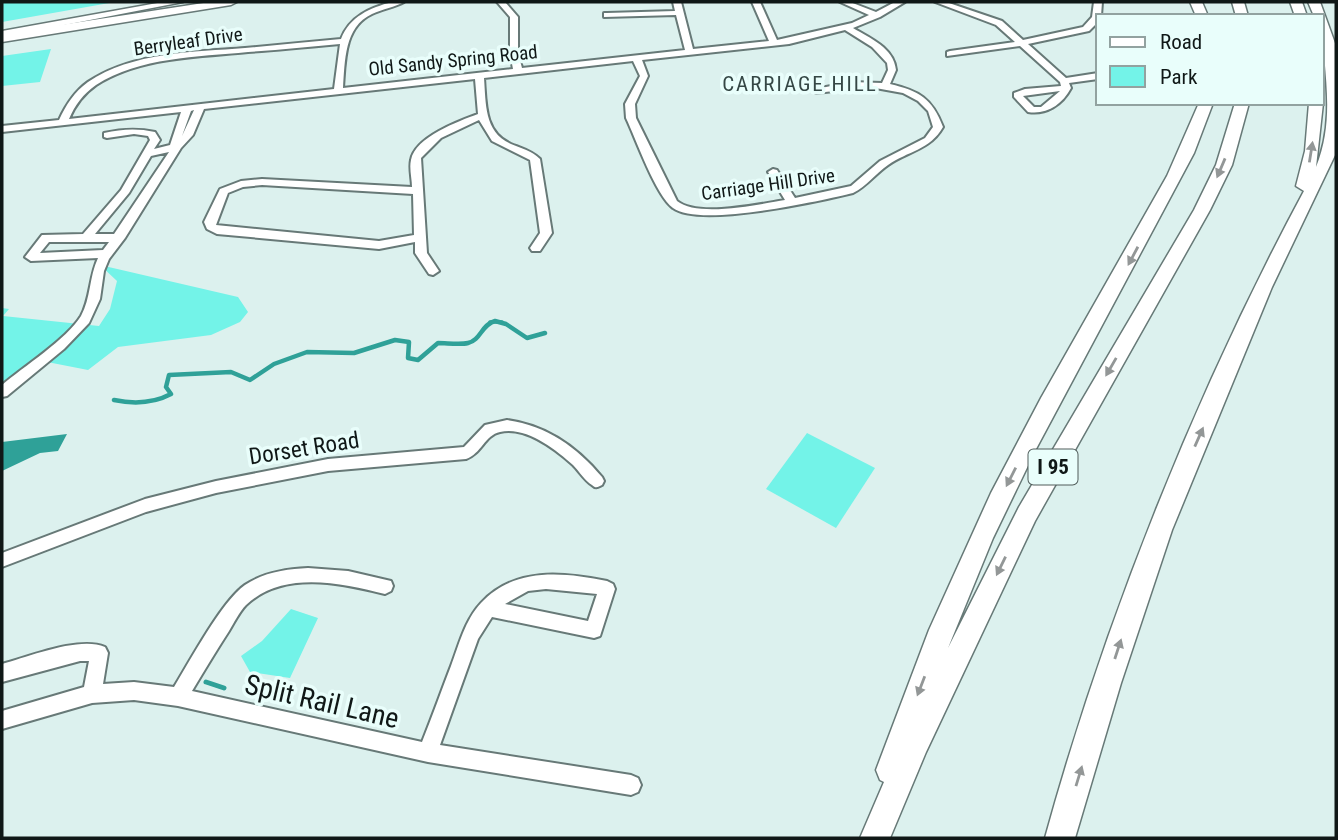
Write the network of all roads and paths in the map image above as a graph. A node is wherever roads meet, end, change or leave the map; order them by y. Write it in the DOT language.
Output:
graph roads {
  1 [pos="115,2"];
  2 [pos="178,2"];
  3 [pos="231,2"];
  4 [pos="400,2"];
  5 [pos="500,2"];
  6 [pos="677,2"];
  7 [pos="756,2"];
  8 [pos="844,2"];
  9 [pos="901,2"];
  10 [pos="939,2"];
  11 [pos="680,13"];
  12 [pos="607,15"];
  13 [pos="877,15"];
  14 [pos="1096,15"];
  15 [pos="27,17"];
  16 [pos="847,28"];
  17 [pos="1324,28"];
  18 [pos="2,36"];
  19 [pos="343,41"];
  20 [pos="774,43"];
  21 [pos="1023,43"];
  22 [pos="690,53"];
  23 [pos="950,54"];
  24 [pos="637,59"];
  25 [pos="518,71"];
  26 [pos="479,75"];
  27 [pos="1096,76"];
  28 [pos="1065,84"];
  29 [pos="884,85"];
  30 [pos="338,90"];
  31 [pos="819,91"];
  32 [pos="1197,105"];
  33 [pos="1205,105"];
  34 [pos="1241,105"];
  35 [pos="1316,105"];
  36 [pos="200,107"];
  37 [pos="187,108"];
  38 [pos="485,115"];
  39 [pos="62,123"];
  40 [pos="2,130"];
  41 [pos="107,135"];
  42 [pos="176,150"];
  43 [pos="150,153"];
  44 [pos="773,172"];
  45 [pos="418,191"];
  46 [pos="1164,196"];
  47 [pos="791,200"];
  48 [pos="88,236"];
  49 [pos="420,237"];
  50 [pos="119,238"];
  51 [pos="1285,241"];
  52 [pos="536,248"];
  53 [pos="107,254"];
  54 [pos="433,271"];
  55 [pos="2,392"];
  56 [pos="597,481"];
  57 [pos="2,560"];
  58 [pos="385,586"];
  59 [pos="487,608"];
  60 [pos="2,673"];
  61 [pos="92,694"];
  62 [pos="178,697"];
  63 [pos="2,720"];
  64 [pos="428,753"];
  65 [pos="631,785"];
  66 [pos="867,838"];
  67 [pos="874,838"];
  68 [pos="1060,838"];
  1 -- 15 [label="main road"];
  2 -- 18 [label="main road"];
  3 -- 18 [label="highway"];
  4 -- 19 [label="street"];
  5 -- 25 [label="street"];
  6 -- 11 [label="street"];
  7 -- 20 [label="street"];
  8 -- 13 [label="street"];
  9 -- 13 [label="street, Old Sandy Spring Road"];
  10 -- 21 [label="street"];
  11 -- 12 [label="street"];
  11 -- 22 [label="street"];
  13 -- 16 [label="street, Old Sandy Spring Road"];
  14 -- 21 [label="street"];
  16 -- 20 [label="street, Old Sandy Spring Road"];
  16 -- 29 [label="street"];
  17 -- 51 [label="highway"];
  19 -- 30 [label="street"];
  19 -- 39 [label="street, Berryleaf Drive"];
  20 -- 22 [label="street, Old Sandy Spring Road"];
  21 -- 23 [label="street"];
  21 -- 28 [label="street"];
  22 -- 24 [label="street, Old Sandy Spring Road"];
  24 -- 25 [label="street, Old Sandy Spring Road"];
  24 -- 47 [label="street, Carriage Hill Drive"];
  25 -- 26 [label="street, Old Sandy Spring Road"];
  26 -- 30 [label="street, Old Sandy Spring Road"];
  26 -- 38 [label="street"];
  27 -- 28 [label="street"];
  28 -- 28 [label="street"];
  29 -- 31 [label="street"];
  29 -- 47 [label="street, Carriage Hill Drive"];
  30 -- 36 [label="street, Old Sandy Spring Road"];
  32 -- 46 [label="highway"];
  33 -- 46 [label="highway"];
  34 -- 67 [label="highway, I 95, one-way"];
  51 -- 35 [label="highway, one-way"];
  36 -- 37 [label="street, Old Sandy Spring Road"];
  36 -- 42 [label="street"];
  37 -- 39 [label="street, Old Sandy Spring Road"];
  37 -- 42 [label="street"];
  38 -- 45 [label="street"];
  38 -- 52 [label="street"];
  39 -- 40 [label="street, Old Sandy Spring Road"];
  41 -- 43 [label="street"];
  42 -- 43 [label="street"];
  42 -- 50 [label="street"];
  43 -- 48 [label="street"];
  44 -- 47 [label="street"];
  45 -- 49 [label="street"];
  45 -- 49 [label="street"];
  46 -- 66 [label="highway, one-way"];
  48 -- 50 [label="street"];
  48 -- 53 [label="street"];
  49 -- 54 [label="street"];
  50 -- 53 [label="street"];
  68 -- 51 [label="highway, one-way"];
  53 -- 55 [label="street"];
  56 -- 57 [label="street, Dorset Road"];
  58 -- 62 [label="street"];
  59 -- 59 [label="street"];
  59 -- 64 [label="street"];
  60 -- 61 [label="street"];
  61 -- 62 [label="street, Split Rail Lane"];
  61 -- 63 [label="street, Split Rail Lane"];
  62 -- 64 [label="street, Split Rail Lane"];
  64 -- 65 [label="street, Split Rail Lane"];
}
